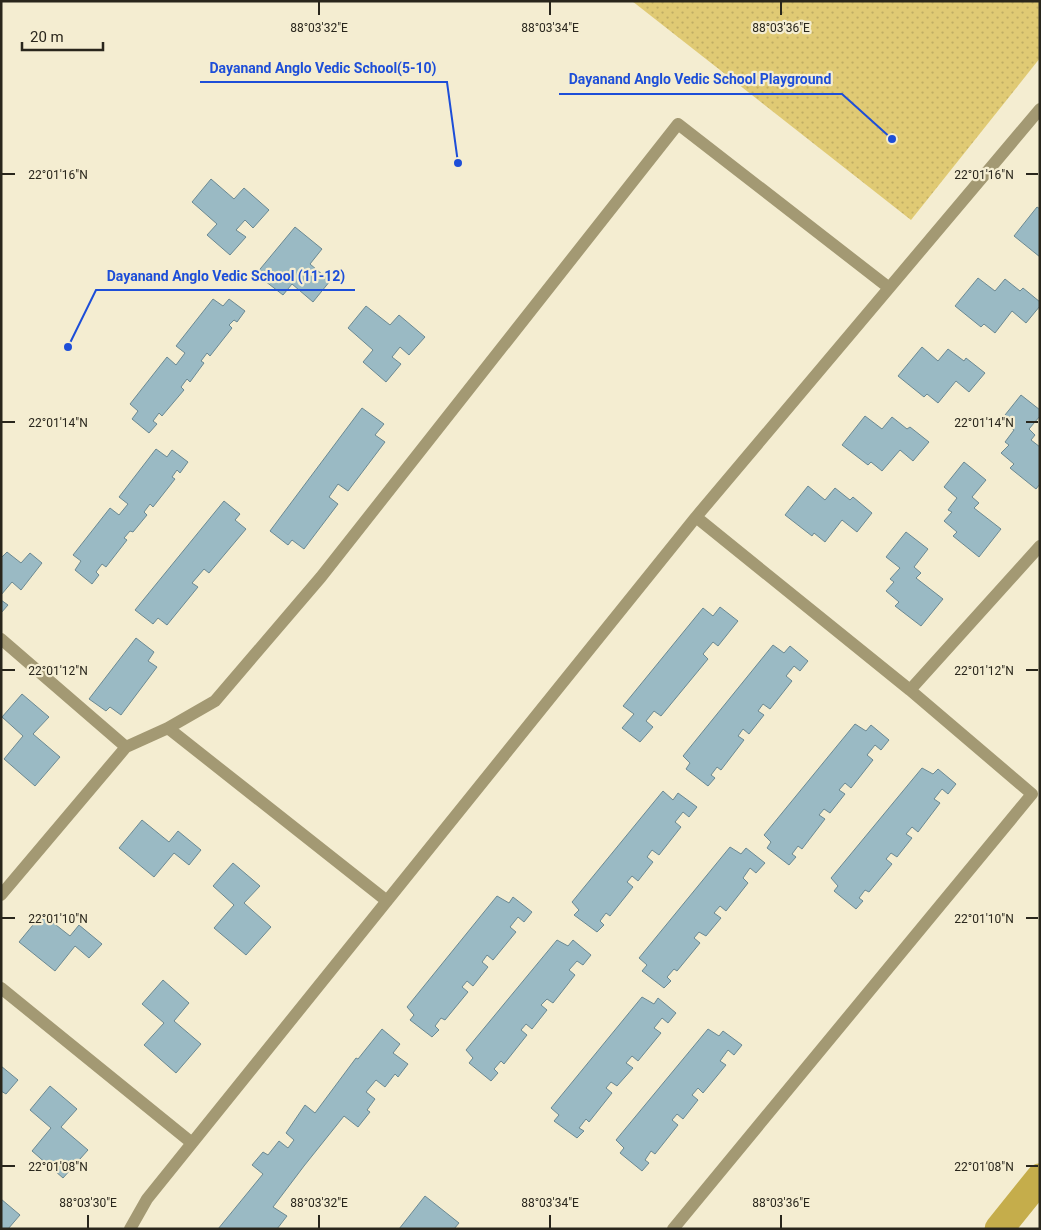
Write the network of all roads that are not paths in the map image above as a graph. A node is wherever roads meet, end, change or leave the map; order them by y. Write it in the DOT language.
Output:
graph roads {
  1 [pos="1040,109"];
  2 [pos="888,287"];
  3 [pos="696,517"];
  4 [pos="1040,546"];
  5 [pos="1,639"];
  6 [pos="910,690"];
  7 [pos="168,728"];
  8 [pos="126,747"];
  9 [pos="1036,797"];
  10 [pos="1,895"];
  11 [pos="387,901"];
  12 [pos="1,988"];
  13 [pos="192,1143"];
  14 [pos="130,1229"];
  15 [pos="673,1229"];
  1 -- 2 [label="street"];
  2 -- 3 [label="street"];
  2 -- 7 [label="street"];
  3 -- 6 [label="street"];
  3 -- 11 [label="street"];
  4 -- 6 [label="street"];
  5 -- 8 [label="street"];
  6 -- 9 [label="street"];
  7 -- 8 [label="street"];
  7 -- 11 [label="street"];
  8 -- 10 [label="street"];
  9 -- 15 [label="street"];
  11 -- 13 [label="street"];
  12 -- 13 [label="street"];
  13 -- 14 [label="street"];
}
